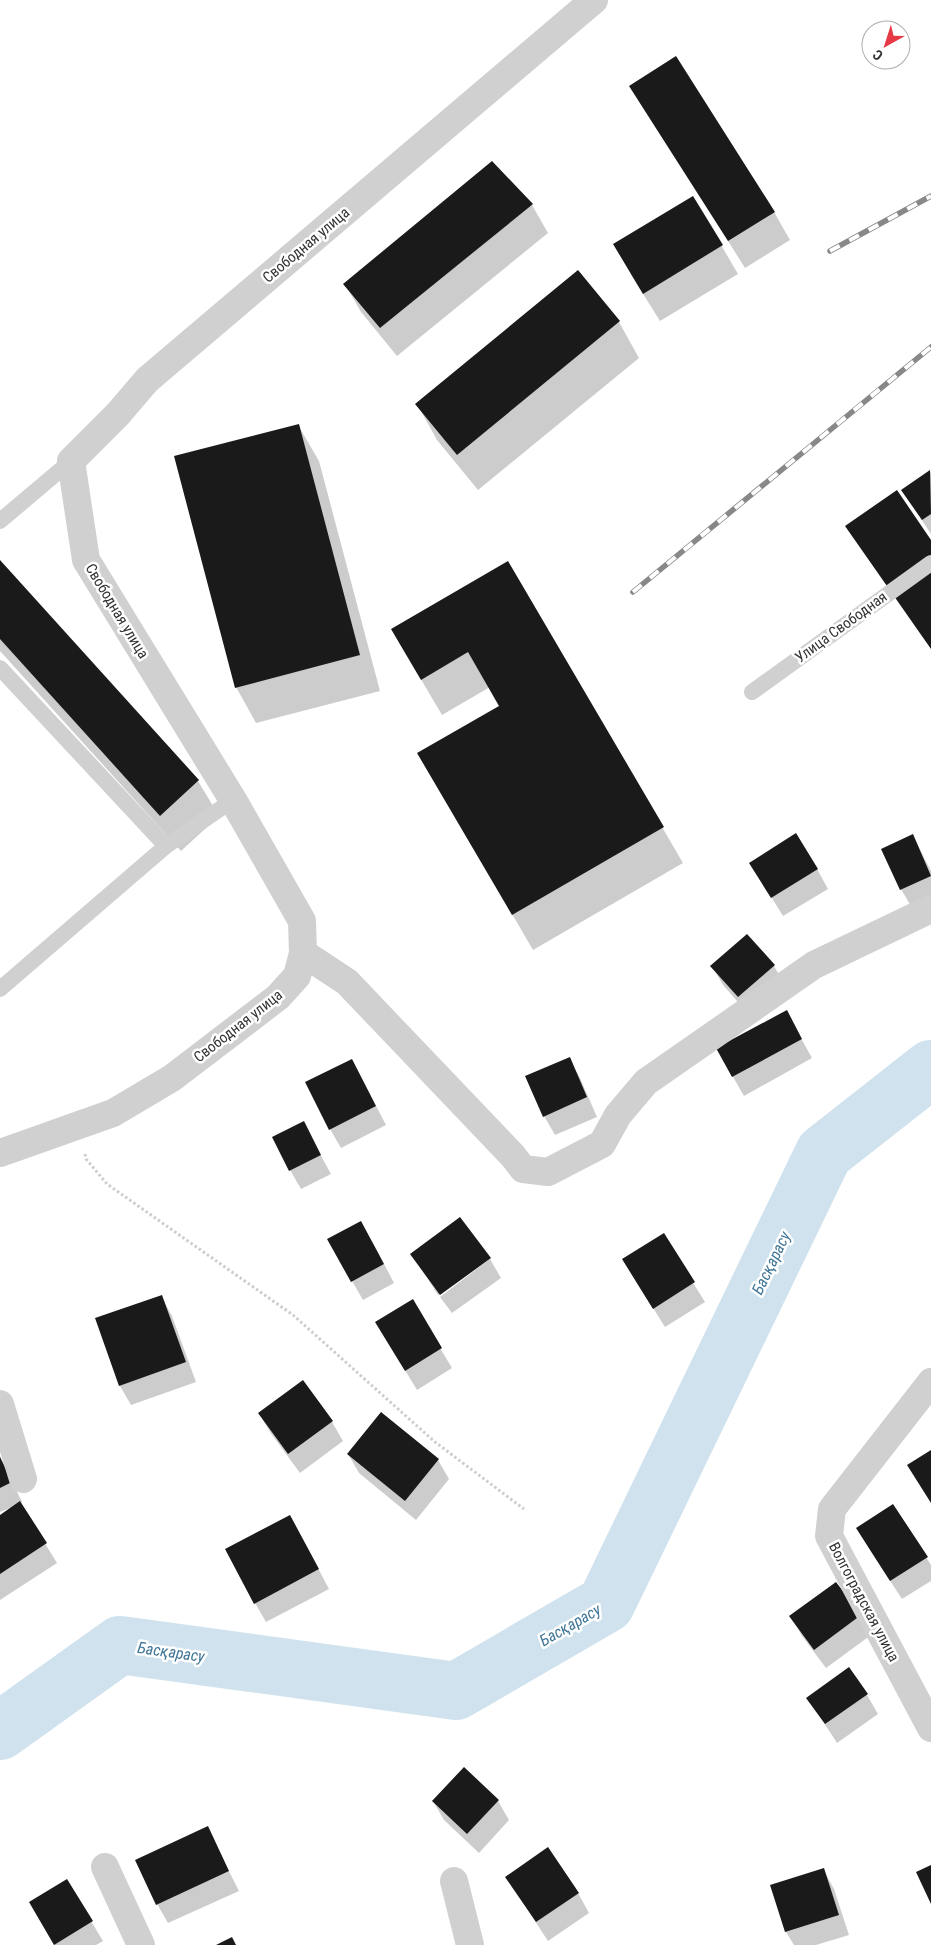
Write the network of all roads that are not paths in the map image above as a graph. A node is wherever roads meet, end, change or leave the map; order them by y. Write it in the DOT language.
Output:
graph roads {
  1 [pos="594,0"];
  2 [pos="71,461"];
  3 [pos="4,511"];
  4 [pos="931,563"];
  5 [pos="0,668"];
  6 [pos="752,692"];
  7 [pos="233,800"];
  8 [pos="166,846"];
  9 [pos="931,909"];
  10 [pos="303,953"];
  11 [pos="0,989"];
  12 [pos="0,1153"];
  13 [pos="931,1382"];
  14 [pos="0,1404"];
  15 [pos="23,1479"];
  16 [pos="931,1728"];
  17 [pos="104,1868"];
  18 [pos="454,1881"];
  19 [pos="141,1945"];
  20 [pos="470,1945"];
  1 -- 2 [label="street, Свободная улица"];
  2 -- 3 [label="lane"];
  2 -- 7 [label="street, Свободная улица"];
  4 -- 6 [label="lane, Улица Свободная"];
  5 -- 8 [label="lane"];
  7 -- 8 [label="lane"];
  7 -- 10 [label="street, Свободная улица"];
  8 -- 11 [label="lane"];
  9 -- 10 [label="street"];
  10 -- 12 [label="street, Свободная улица"];
  13 -- 16 [label="street, Волгоградская улица"];
  14 -- 15 [label="street"];
  17 -- 19 [label="street"];
  18 -- 20 [label="street"];
}
